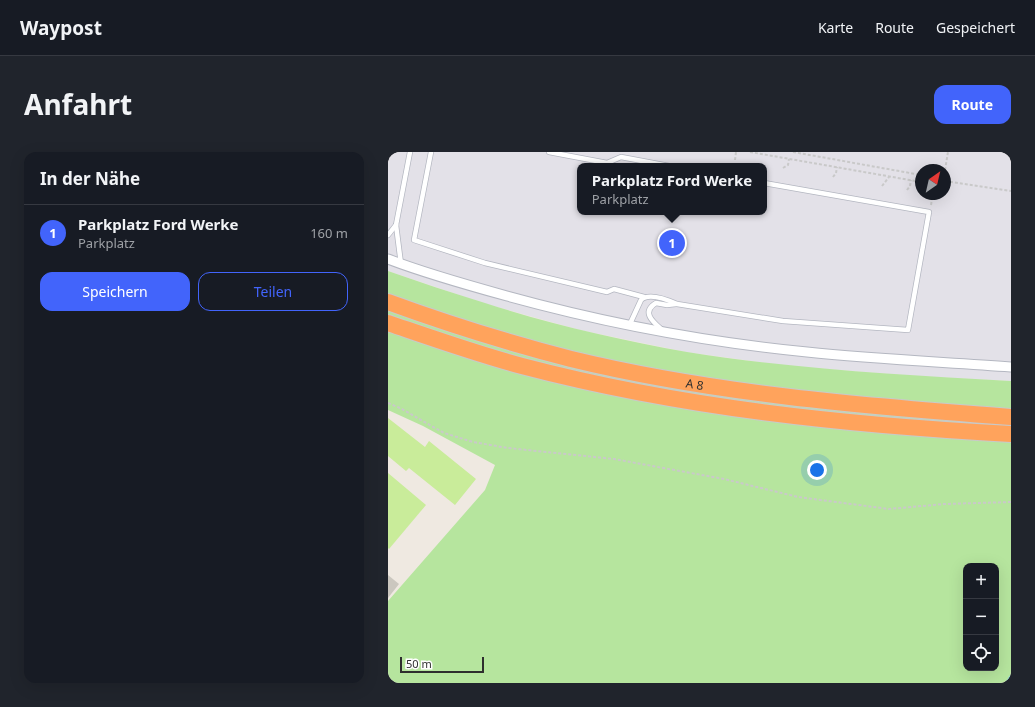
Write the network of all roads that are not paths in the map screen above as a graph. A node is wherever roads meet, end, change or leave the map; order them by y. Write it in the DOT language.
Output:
graph roads {
  1 [pos="410,152"];
  2 [pos="431,152"];
  3 [pos="549,152"];
  4 [pos="607,163"];
  5 [pos="607,163"];
  6 [pos="653,163"];
  7 [pos="767,183"];
  8 [pos="396,225"];
  9 [pos="388,235"];
  10 [pos="388,259"];
  11 [pos="401,264"];
  12 [pos="644,297"];
  13 [pos="388,302"];
  14 [pos="677,304"];
  15 [pos="388,323"];
  16 [pos="630,326"];
  17 [pos="666,333"];
  18 [pos="1011,367"];
  19 [pos="1011,417"];
  20 [pos="1011,434"];
  1 -- 8 [label="lane"];
  2 -- 12 [label="lane"];
  3 -- 5 [label="lane"];
  4 -- 6 [label="lane"];
  7 -- 14 [label="lane"];
  8 -- 9 [label="lane"];
  8 -- 11 [label="lane"];
  10 -- 11 [label="street"];
  11 -- 16 [label="street"];
  12 -- 14 [label="lane"];
  12 -- 16 [label="lane"];
  13 -- 19 [label="highway, A 8 / A 8"];
  14 -- 17 [label="lane"];
  15 -- 20 [label="highway, A 8"];
  16 -- 17 [label="street"];
  17 -- 18 [label="street"];
}
